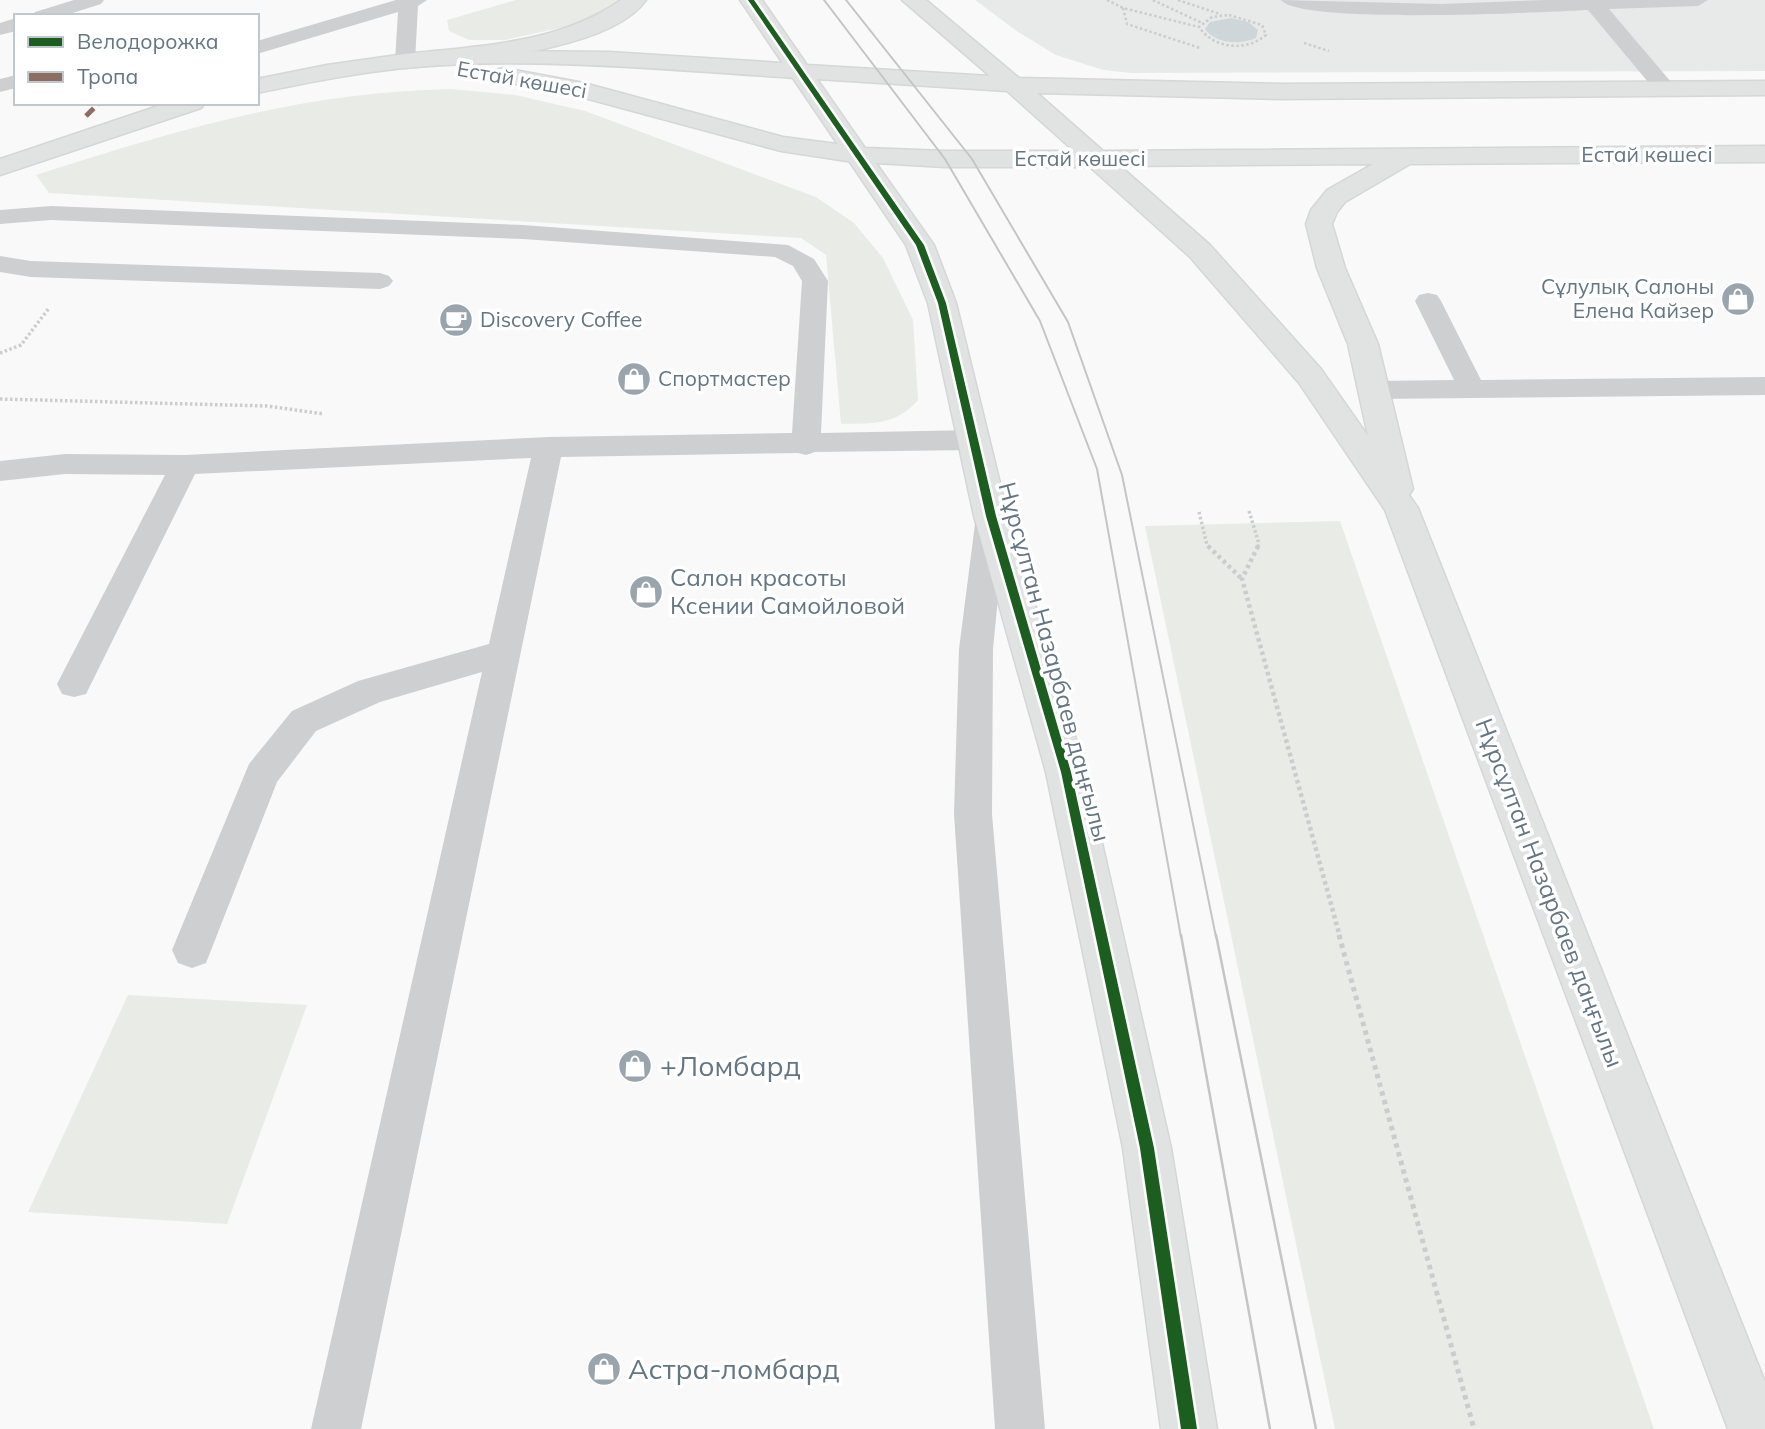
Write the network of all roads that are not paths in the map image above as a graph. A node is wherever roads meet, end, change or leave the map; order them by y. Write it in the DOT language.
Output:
graph roads {
  1 [pos="635,0"];
  2 [pos="751,0"];
  3 [pos="913,0"];
  4 [pos="1291,0"];
  5 [pos="1698,0"];
  6 [pos="412,2"];
  7 [pos="1592,2"];
  8 [pos="99,3"];
  9 [pos="51,14"];
  10 [pos="259,47"];
  11 [pos="405,61"];
  12 [pos="798,71"];
  13 [pos="259,86"];
  14 [pos="1016,87"];
  15 [pos="1765,88"];
  16 [pos="1666,89"];
  17 [pos="187,105"];
  18 [pos="1765,154"];
  19 [pos="860,155"];
  20 [pos="1406,157"];
  21 [pos="1097,159"];
  22 [pos="0,167"];
  23 [pos="0,217"];
  24 [pos="0,264"];
  25 [pos="380,281"];
  26 [pos="1428,301"];
  27 [pos="1765,386"];
  28 [pos="1472,389"];
  29 [pos="1374,390"];
  30 [pos="975,440"];
  31 [pos="806,444"];
  32 [pos="548,447"];
  33 [pos="185,465"];
  34 [pos="0,471"];
  35 [pos="1401,508"];
  36 [pos="990,516"];
  37 [pos="502,653"];
  38 [pos="74,684"];
  39 [pos="192,950"];
  40 [pos="336,1429"];
  41 [pos="1020,1429"];
  42 [pos="1189,1429"];
  43 [pos="1756,1429"];
  1 -- 11 [label="main road"];
  2 -- 12 [label="main road, Нұрсұлтан Назарбаев даңғылы"];
  3 -- 14 [label="main road, Нұрсұлтан Назарбаев даңғылы"];
  4 -- 7 [label="lane"];
  5 -- 7 [label="lane"];
  6 -- 10 [label="lane"];
  6 -- 11 [label="lane"];
  7 -- 16 [label="lane"];
  8 -- 9 [label="lane"];
  11 -- 12 [label="main road, Естай көшесі"];
  11 -- 13 [label="main road, Естай көшесі"];
  11 -- 19 [label="main road, Естай көшесі"];
  12 -- 14 [label="main road, Естай көшесі"];
  12 -- 19 [label="main road, Нұрсұлтан Назарбаев даңғылы"];
  14 -- 16 [label="main road, Естай көшесі"];
  14 -- 21 [label="main road, Нұрсұлтан Назарбаев даңғылы"];
  15 -- 16 [label="main road, Естай көшесі"];
  17 -- 22 [label="main road"];
  18 -- 20 [label="main road, Естай көшесі"];
  19 -- 21 [label="main road, Естай көшесі"];
  19 -- 30 [label="main road, Нұрсұлтан Назарбаев даңғылы"];
  20 -- 21 [label="main road, Естай көшесі"];
  20 -- 29 [label="main road"];
  21 -- 35 [label="main road, Нұрсұлтан Назарбаев даңғылы"];
  23 -- 31 [label="lane"];
  24 -- 25 [label="lane"];
  26 -- 28 [label="lane"];
  27 -- 28 [label="lane"];
  28 -- 29 [label="lane"];
  29 -- 35 [label="main road"];
  30 -- 31 [label="lane"];
  30 -- 36 [label="main road, Нұрсұлтан Назарбаев даңғылы"];
  31 -- 32 [label="lane"];
  32 -- 33 [label="lane"];
  32 -- 37 [label="lane"];
  33 -- 34 [label="lane"];
  33 -- 38 [label="lane"];
  35 -- 43 [label="main road, Нұрсұлтан Назарбаев даңғылы"];
  36 -- 41 [label="lane"];
  36 -- 42 [label="main road, Нұрсұлтан Назарбаев даңғылы"];
  37 -- 39 [label="lane"];
  37 -- 40 [label="lane"];
}
